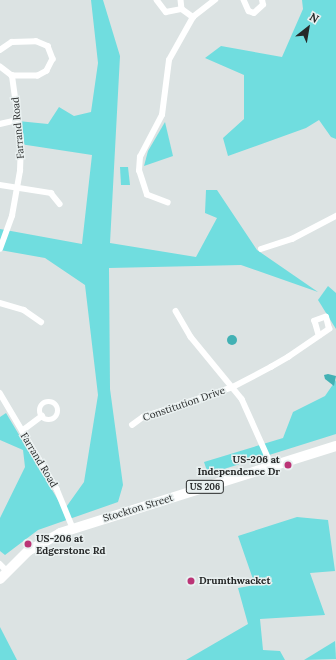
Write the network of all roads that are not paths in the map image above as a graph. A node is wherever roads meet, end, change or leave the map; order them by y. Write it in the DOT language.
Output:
graph roads {
  1 [pos="157,0"];
  2 [pos="181,0"];
  3 [pos="215,0"];
  4 [pos="244,0"];
  5 [pos="262,0"];
  6 [pos="182,9"];
  7 [pos="193,17"];
  8 [pos="0,50"];
  9 [pos="0,67"];
  10 [pos="12,76"];
  11 [pos="18,120"];
  12 [pos="0,124"];
  13 [pos="0,185"];
  14 [pos="19,188"];
  15 [pos="168,203"];
  16 [pos="60,204"];
  17 [pos="336,216"];
  18 [pos="0,249"];
  19 [pos="261,249"];
  20 [pos="0,303"];
  21 [pos="176,311"];
  22 [pos="41,322"];
  23 [pos="319,335"];
  24 [pos="233,387"];
  25 [pos="0,393"];
  26 [pos="42,416"];
  27 [pos="132,426"];
  28 [pos="22,431"];
  29 [pos="336,446"];
  30 [pos="272,466"];
  31 [pos="73,528"];
  32 [pos="4,567"];
  33 [pos="0,579"];
  1 -- 6 [label="street"];
  2 -- 6 [label="street"];
  3 -- 7 [label="street"];
  4 -- 5 [label="street"];
  6 -- 7 [label="street"];
  7 -- 15 [label="street"];
  8 -- 10 [label="street"];
  9 -- 10 [label="street"];
  10 -- 11 [label="street, Farrand Road"];
  11 -- 12 [label="street"];
  11 -- 14 [label="street, Farrand Road"];
  13 -- 14 [label="street"];
  14 -- 16 [label="street"];
  14 -- 18 [label="street, Farrand Road"];
  17 -- 19 [label="street"];
  20 -- 22 [label="street"];
  21 -- 24 [label="street"];
  23 -- 24 [label="street, Constitution Drive"];
  24 -- 27 [label="street, Constitution Drive"];
  24 -- 30 [label="street"];
  25 -- 28 [label="street, Farrand Road"];
  26 -- 28 [label="street"];
  28 -- 31 [label="street, Farrand Road"];
  29 -- 30 [label="highway, Stockton Street / US 206"];
  30 -- 31 [label="highway, Stockton Street / US 206"];
  31 -- 32 [label="highway, Stockton Street / US 206"];
  32 -- 33 [label="highway, Stockton Street / US 206"];
}
